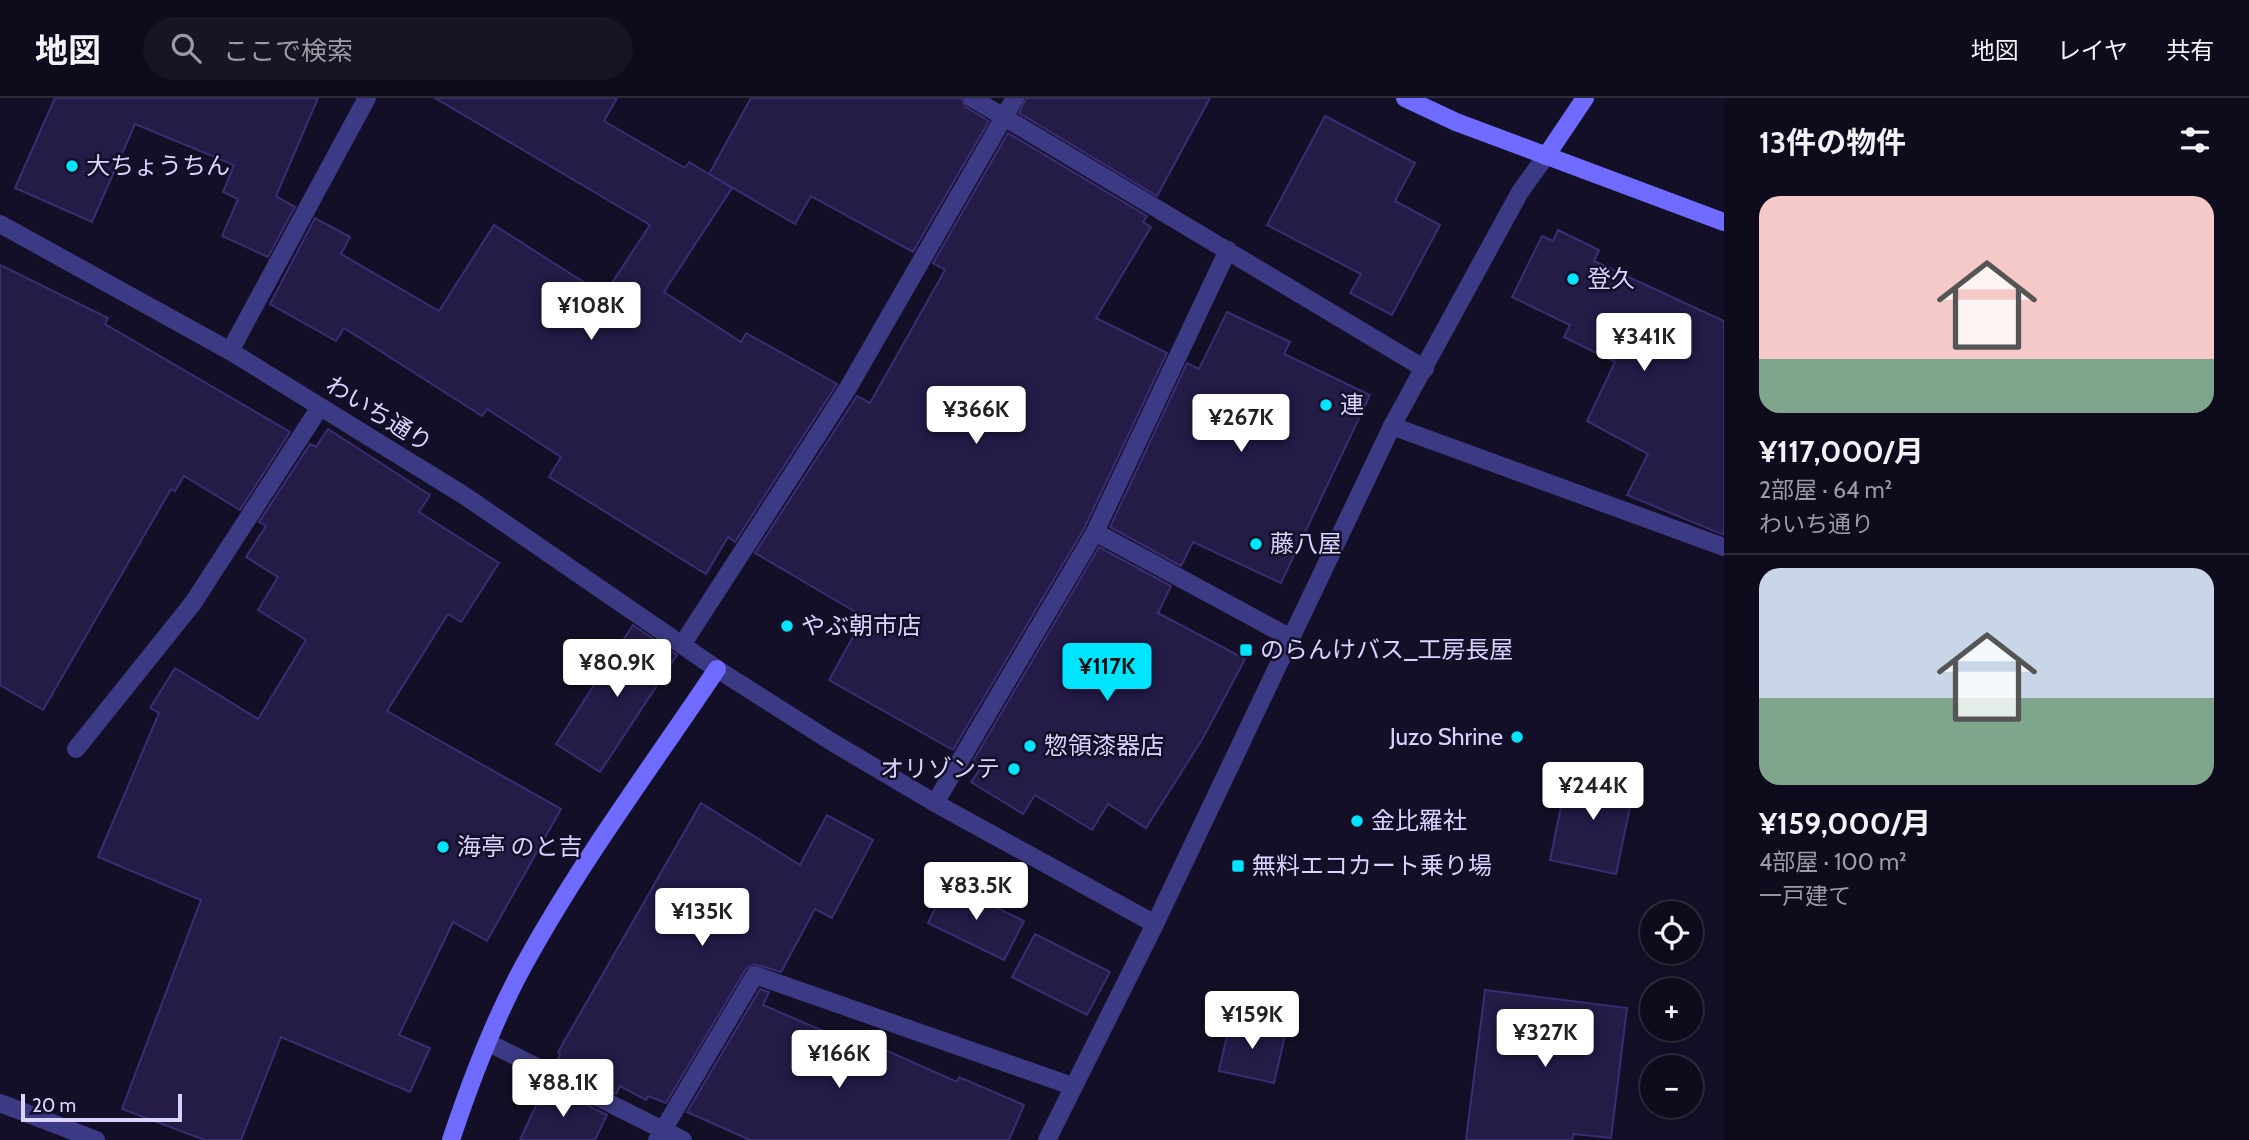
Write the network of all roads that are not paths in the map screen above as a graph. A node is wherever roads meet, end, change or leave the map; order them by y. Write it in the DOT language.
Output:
graph roads {
  1 [pos="367,98"];
  2 [pos="972,98"];
  3 [pos="1015,98"];
  4 [pos="1405,98"];
  5 [pos="1586,98"];
  6 [pos="1004,117"];
  7 [pos="1546,156"];
  8 [pos="1724,222"];
  9 [pos="0,224"];
  10 [pos="1228,250"];
  11 [pos="230,351"];
  12 [pos="1424,369"];
  13 [pos="320,407"];
  14 [pos="1392,426"];
  15 [pos="1095,532"];
  16 [pos="1724,547"];
  17 [pos="1289,637"];
  18 [pos="682,645"];
  19 [pos="717,669"];
  20 [pos="76,749"];
  21 [pos="935,803"];
  22 [pos="1155,924"];
  23 [pos="489,1043"];
  24 [pos="1072,1086"];
  25 [pos="0,1103"];
  26 [pos="659,1135"];
  27 [pos="96,1140"];
  28 [pos="451,1140"];
  29 [pos="683,1140"];
  30 [pos="1047,1140"];
  1 -- 11 [label="street"];
  2 -- 6 [label="street"];
  3 -- 6 [label="street"];
  4 -- 7 [label="street"];
  5 -- 7 [label="street"];
  6 -- 10 [label="street"];
  6 -- 18 [label="street"];
  7 -- 8 [label="street"];
  7 -- 12 [label="street"];
  9 -- 11 [label="street, わいち通り"];
  10 -- 12 [label="street"];
  10 -- 15 [label="street"];
  11 -- 13 [label="street, わいち通り"];
  12 -- 14 [label="street"];
  13 -- 18 [label="street, わいち通り"];
  13 -- 20 [label="street"];
  14 -- 16 [label="street"];
  14 -- 17 [label="street"];
  15 -- 17 [label="street"];
  15 -- 21 [label="street"];
  17 -- 22 [label="street"];
  18 -- 19 [label="street, わいち通り"];
  19 -- 21 [label="street, わいち通り"];
  19 -- 23 [label="street"];
  21 -- 22 [label="street, わいち通り"];
  22 -- 24 [label="street"];
  23 -- 26 [label="street"];
  23 -- 28 [label="street"];
  24 -- 26 [label="street"];
  24 -- 30 [label="street"];
  25 -- 27 [label="street"];
  26 -- 29 [label="street"];
}
